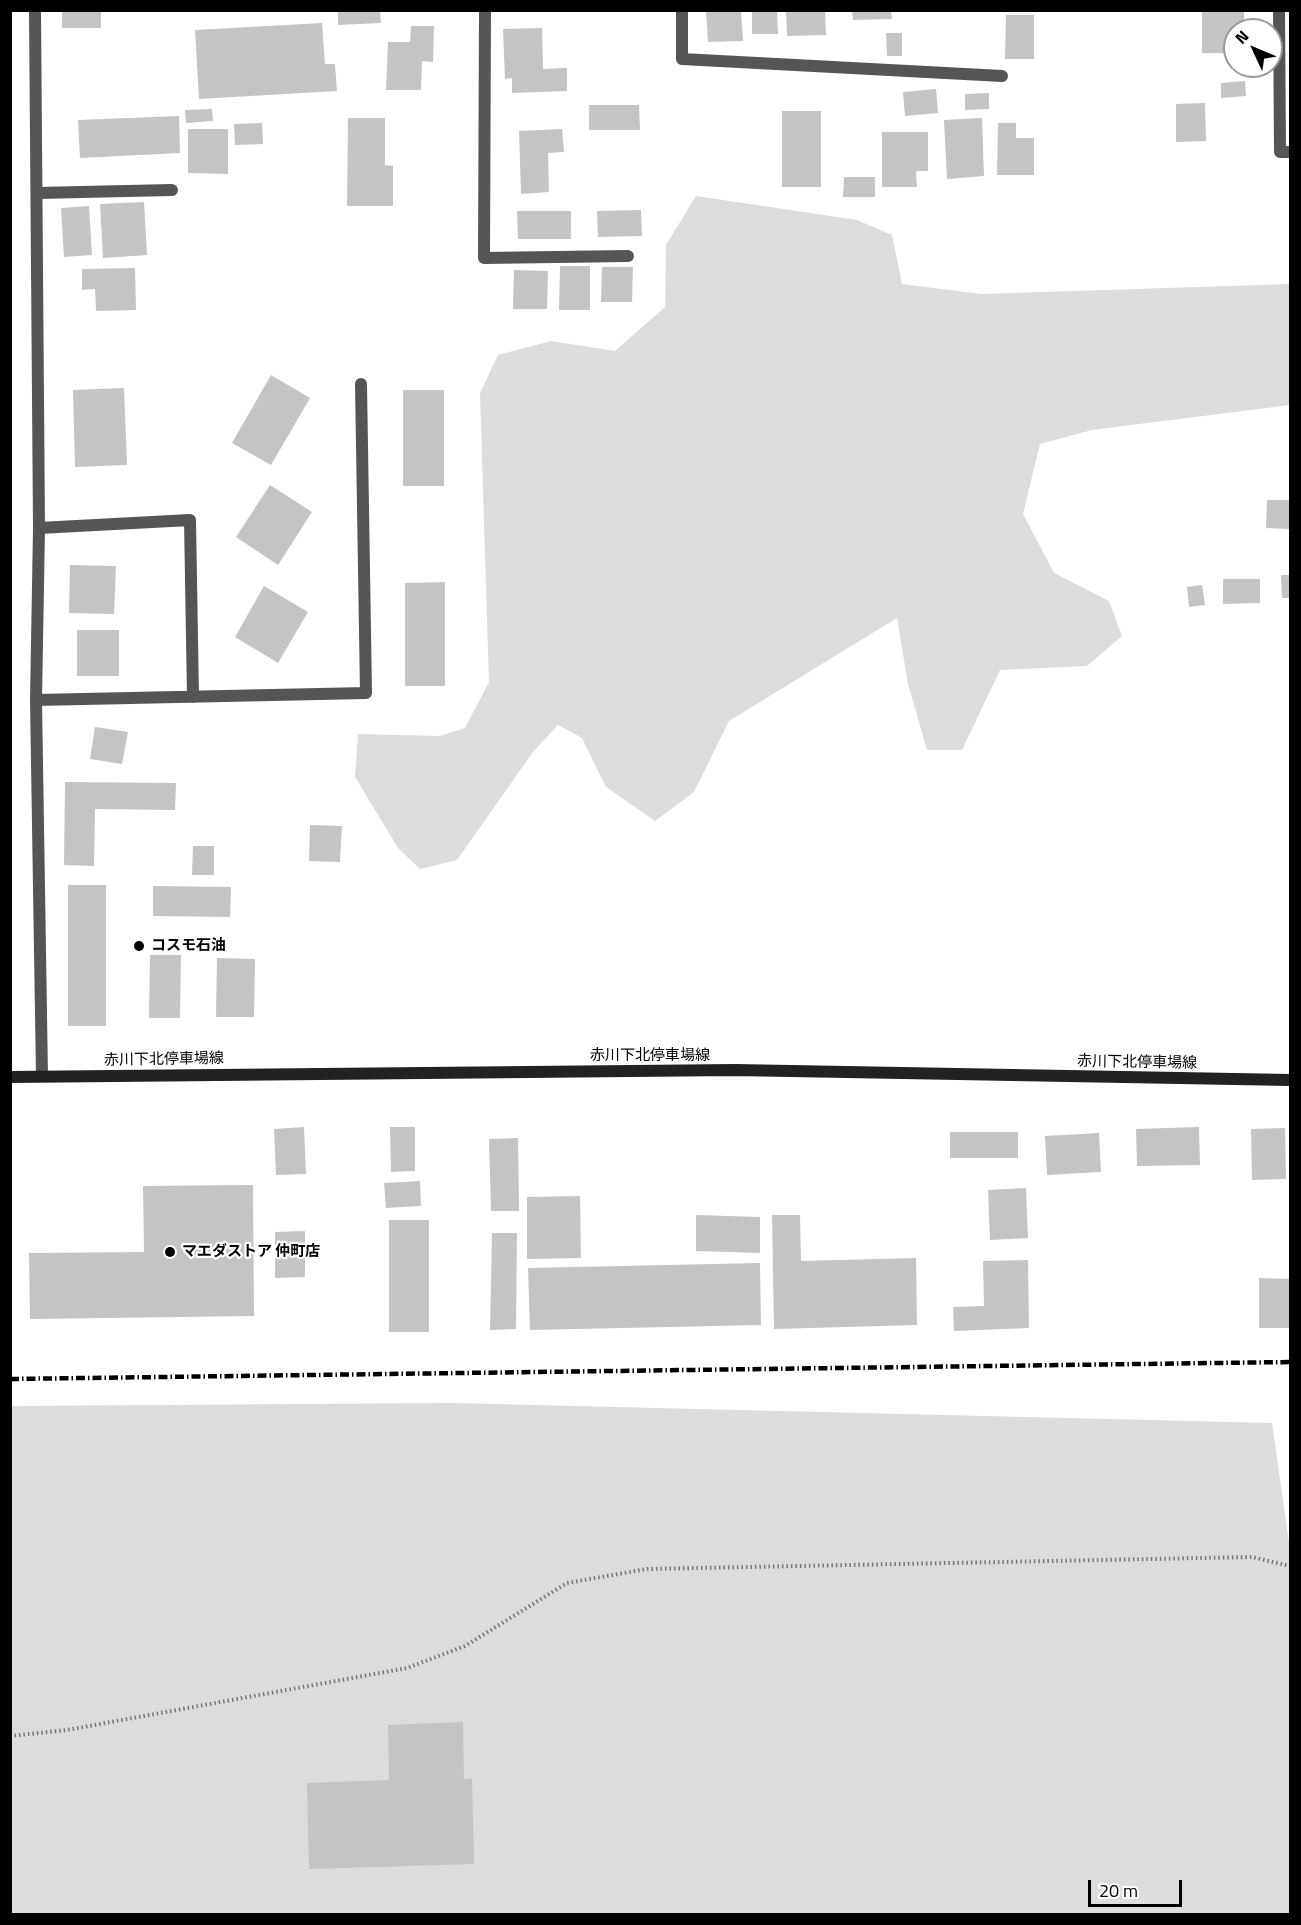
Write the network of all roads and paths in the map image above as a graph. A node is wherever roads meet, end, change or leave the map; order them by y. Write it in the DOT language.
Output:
graph roads {
  1 [pos="35,10"];
  2 [pos="485,10"];
  3 [pos="682,10"];
  4 [pos="1279,10"];
  5 [pos="1002,76"];
  6 [pos="1290,152"];
  7 [pos="172,190"];
  8 [pos="37,193"];
  9 [pos="628,256"];
  10 [pos="361,384"];
  11 [pos="39,528"];
  12 [pos="193,697"];
  13 [pos="36,700"];
  14 [pos="42,1076"];
  15 [pos="10,1077"];
  16 [pos="1290,1080"];
  17 [pos="1290,1566"];
  18 [pos="10,1736"];
  1 -- 8 [label="street"];
  2 -- 9 [label="street"];
  3 -- 5 [label="street"];
  4 -- 6 [label="street"];
  7 -- 8 [label="street"];
  8 -- 11 [label="street"];
  10 -- 12 [label="street"];
  11 -- 12 [label="street"];
  11 -- 13 [label="street"];
  12 -- 13 [label="street"];
  13 -- 14 [label="street"];
  14 -- 15 [label="main road, 赤川下北停車場線"];
  14 -- 16 [label="main road, 赤川下北停車場線"];
  17 -- 18 [label="path"];
}
